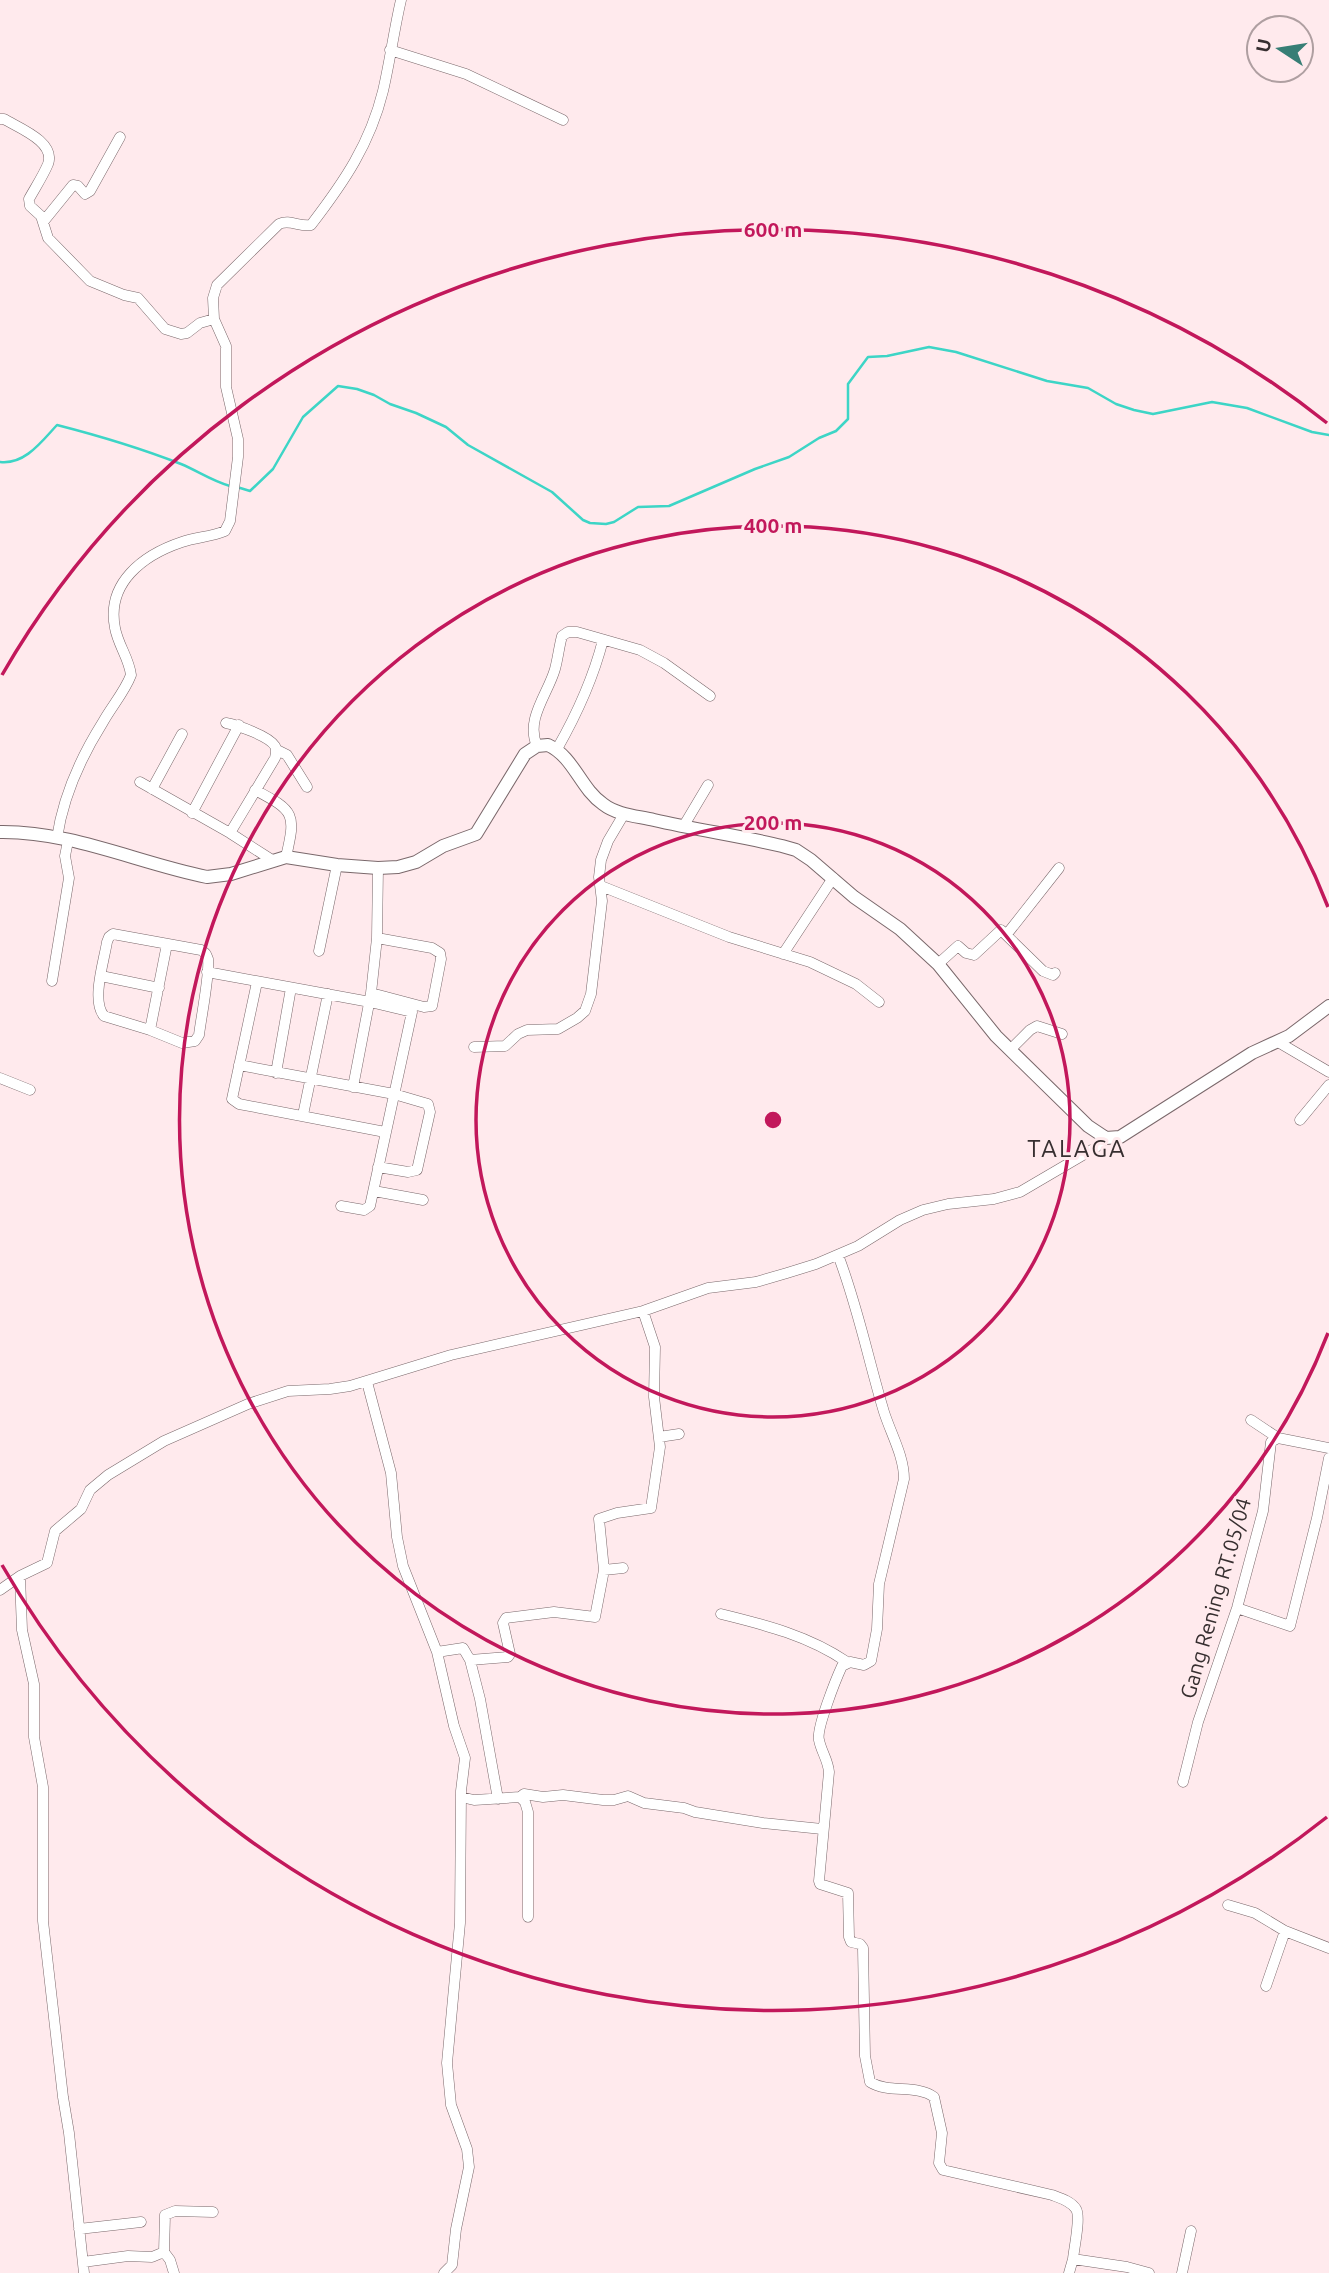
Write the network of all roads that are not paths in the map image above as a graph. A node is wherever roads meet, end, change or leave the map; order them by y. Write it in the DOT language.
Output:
graph roads {
  1 [pos="401,0"];
  2 [pos="390,50"];
  3 [pos="0,119"];
  4 [pos="564,120"];
  5 [pos="120,136"];
  6 [pos="43,222"];
  7 [pos="214,319"];
  8 [pos="603,640"];
  9 [pos="710,696"];
  10 [pos="226,723"];
  11 [pos="239,725"];
  12 [pos="182,734"];
  13 [pos="537,747"];
  14 [pos="557,749"];
  15 [pos="276,750"];
  16 [pos="140,782"];
  17 [pos="708,785"];
  18 [pos="307,787"];
  19 [pos="152,789"];
  20 [pos="255,790"];
  21 [pos="192,813"];
  22 [pos="624,814"];
  23 [pos="683,827"];
  24 [pos="2,832"];
  25 [pos="230,833"];
  26 [pos="62,839"];
  27 [pos="286,857"];
  28 [pos="272,860"];
  29 [pos="337,865"];
  30 [pos="378,868"];
  31 [pos="1059,868"];
  32 [pos="833,878"];
  33 [pos="601,886"];
  34 [pos="1007,934"];
  35 [pos="377,938"];
  36 [pos="167,944"];
  37 [pos="318,951"];
  38 [pos="783,954"];
  39 [pos="938,964"];
  40 [pos="207,972"];
  41 [pos="1055,973"];
  42 [pos="101,976"];
  43 [pos="52,981"];
  44 [pos="257,982"];
  45 [pos="159,988"];
  46 [pos="291,988"];
  47 [pos="328,994"];
  48 [pos="370,998"];
  49 [pos="879,1002"];
  50 [pos="1329,1006"];
  51 [pos="413,1008"];
  52 [pos="150,1030"];
  53 [pos="1062,1034"];
  54 [pos="1278,1042"];
  55 [pos="474,1047"];
  56 [pos="1010,1050"];
  57 [pos="239,1065"];
  58 [pos="1329,1072"];
  59 [pos="276,1073"];
  60 [pos="0,1077"];
  61 [pos="312,1080"];
  62 [pos="1329,1085"];
  63 [pos="353,1087"];
  64 [pos="30,1090"];
  65 [pos="394,1094"];
  66 [pos="303,1115"];
  67 [pos="1300,1120"];
  68 [pos="385,1132"];
  69 [pos="1106,1138"];
  70 [pos="378,1167"];
  71 [pos="374,1191"];
  72 [pos="424,1200"];
  73 [pos="341,1206"];
  74 [pos="838,1255"];
  75 [pos="643,1311"];
  76 [pos="366,1382"];
  77 [pos="1251,1420"];
  78 [pos="679,1434"];
  79 [pos="659,1437"];
  80 [pos="1278,1438"];
  81 [pos="1329,1448"];
  82 [pos="1329,1458"];
  83 [pos="1318,1518"];
  84 [pos="1329,1521"];
  85 [pos="624,1568"];
  86 [pos="604,1570"];
  87 [pos="20,1576"];
  88 [pos="0,1590"];
  89 [pos="1237,1608"];
  90 [pos="722,1614"];
  91 [pos="437,1652"];
  92 [pos="470,1660"];
  93 [pos="847,1662"];
  94 [pos="1183,1783"];
  95 [pos="461,1797"];
  96 [pos="520,1797"];
  97 [pos="498,1799"];
  98 [pos="822,1829"];
  99 [pos="1228,1905"];
  100 [pos="528,1917"];
  101 [pos="1285,1931"];
  102 [pos="1329,1948"];
  103 [pos="1266,1986"];
  104 [pos="213,2212"];
  105 [pos="141,2222"];
  106 [pos="79,2229"];
  107 [pos="1191,2231"];
  108 [pos="164,2252"];
  109 [pos="1073,2259"];
  110 [pos="83,2268"];
  111 [pos="174,2273"];
  112 [pos="444,2273"];
  113 [pos="1069,2273"];
  114 [pos="1149,2273"];
  115 [pos="1182,2273"];
  1 -- 2 [label="street"];
  2 -- 4 [label="street"];
  2 -- 7 [label="street"];
  3 -- 6 [label="street"];
  5 -- 6 [label="street"];
  6 -- 7 [label="street"];
  7 -- 26 [label="street"];
  8 -- 9 [label="street"];
  8 -- 13 [label="street"];
  8 -- 14 [label="street"];
  10 -- 11 [label="street"];
  11 -- 15 [label="street"];
  11 -- 21 [label="street"];
  12 -- 19 [label="street"];
  13 -- 14 [label="street"];
  13 -- 30 [label="street"];
  14 -- 22 [label="street"];
  15 -- 18 [label="street"];
  15 -- 20 [label="street"];
  16 -- 19 [label="street"];
  17 -- 23 [label="street"];
  19 -- 21 [label="street"];
  20 -- 25 [label="street"];
  20 -- 27 [label="street"];
  21 -- 25 [label="street"];
  22 -- 23 [label="street"];
  22 -- 33 [label="street"];
  23 -- 32 [label="street"];
  24 -- 26 [label="street"];
  25 -- 28 [label="street"];
  26 -- 28 [label="street"];
  26 -- 43 [label="street"];
  27 -- 28 [label="street"];
  27 -- 29 [label="street"];
  29 -- 30 [label="street"];
  29 -- 37 [label="street"];
  30 -- 35 [label="street"];
  31 -- 34 [label="street"];
  32 -- 38 [label="street"];
  32 -- 39 [label="street"];
  33 -- 38 [label="street"];
  33 -- 55 [label="street"];
  34 -- 39 [label="street"];
  34 -- 41 [label="street"];
  35 -- 48 [label="street"];
  35 -- 51 [label="street"];
  36 -- 40 [label="street"];
  36 -- 42 [label="street"];
  36 -- 45 [label="street"];
  38 -- 49 [label="street"];
  39 -- 56 [label="street"];
  40 -- 44 [label="street"];
  40 -- 52 [label="street"];
  42 -- 45 [label="street"];
  42 -- 52 [label="street"];
  44 -- 46 [label="street"];
  44 -- 57 [label="street"];
  45 -- 52 [label="street"];
  46 -- 47 [label="street"];
  46 -- 59 [label="street"];
  47 -- 48 [label="street"];
  47 -- 61 [label="street"];
  48 -- 51 [label="street"];
  48 -- 63 [label="street"];
  50 -- 54 [label="street"];
  51 -- 65 [label="street"];
  53 -- 56 [label="street"];
  54 -- 58 [label="street"];
  54 -- 69 [label="street"];
  56 -- 69 [label="street"];
  57 -- 59 [label="street"];
  57 -- 66 [label="street"];
  59 -- 61 [label="street"];
  60 -- 64 [label="street"];
  61 -- 63 [label="street"];
  61 -- 66 [label="street"];
  62 -- 67 [label="street"];
  63 -- 65 [label="street"];
  65 -- 68 [label="street"];
  65 -- 70 [label="street"];
  66 -- 68 [label="street"];
  68 -- 70 [label="street"];
  69 -- 74 [label="street"];
  70 -- 71 [label="street"];
  71 -- 72 [label="street"];
  71 -- 73 [label="street"];
  74 -- 75 [label="street"];
  74 -- 93 [label="street"];
  75 -- 76 [label="street"];
  75 -- 79 [label="street"];
  76 -- 87 [label="street"];
  76 -- 91 [label="street"];
  77 -- 80 [label="street"];
  78 -- 79 [label="street"];
  79 -- 86 [label="street"];
  80 -- 81 [label="street"];
  80 -- 89 [label="street, Gang Rening RT.05/04"];
  82 -- 83 [label="street"];
  83 -- 84 [label="street"];
  83 -- 89 [label="street"];
  85 -- 86 [label="street"];
  86 -- 92 [label="street"];
  87 -- 88 [label="street"];
  87 -- 106 [label="street"];
  89 -- 94 [label="street, Gang Rening RT.05/04"];
  90 -- 93 [label="street"];
  91 -- 92 [label="street"];
  91 -- 95 [label="street"];
  92 -- 97 [label="street"];
  93 -- 98 [label="street"];
  95 -- 97 [label="street"];
  95 -- 112 [label="street"];
  96 -- 97 [label="street"];
  96 -- 98 [label="street"];
  96 -- 100 [label="street"];
  98 -- 109 [label="street"];
  99 -- 101 [label="street"];
  101 -- 102 [label="street"];
  101 -- 103 [label="street"];
  104 -- 108 [label="street"];
  105 -- 106 [label="street"];
  106 -- 110 [label="street"];
  107 -- 115 [label="street"];
  108 -- 110 [label="street"];
  108 -- 111 [label="street"];
  109 -- 113 [label="street"];
  109 -- 114 [label="street"];
}
